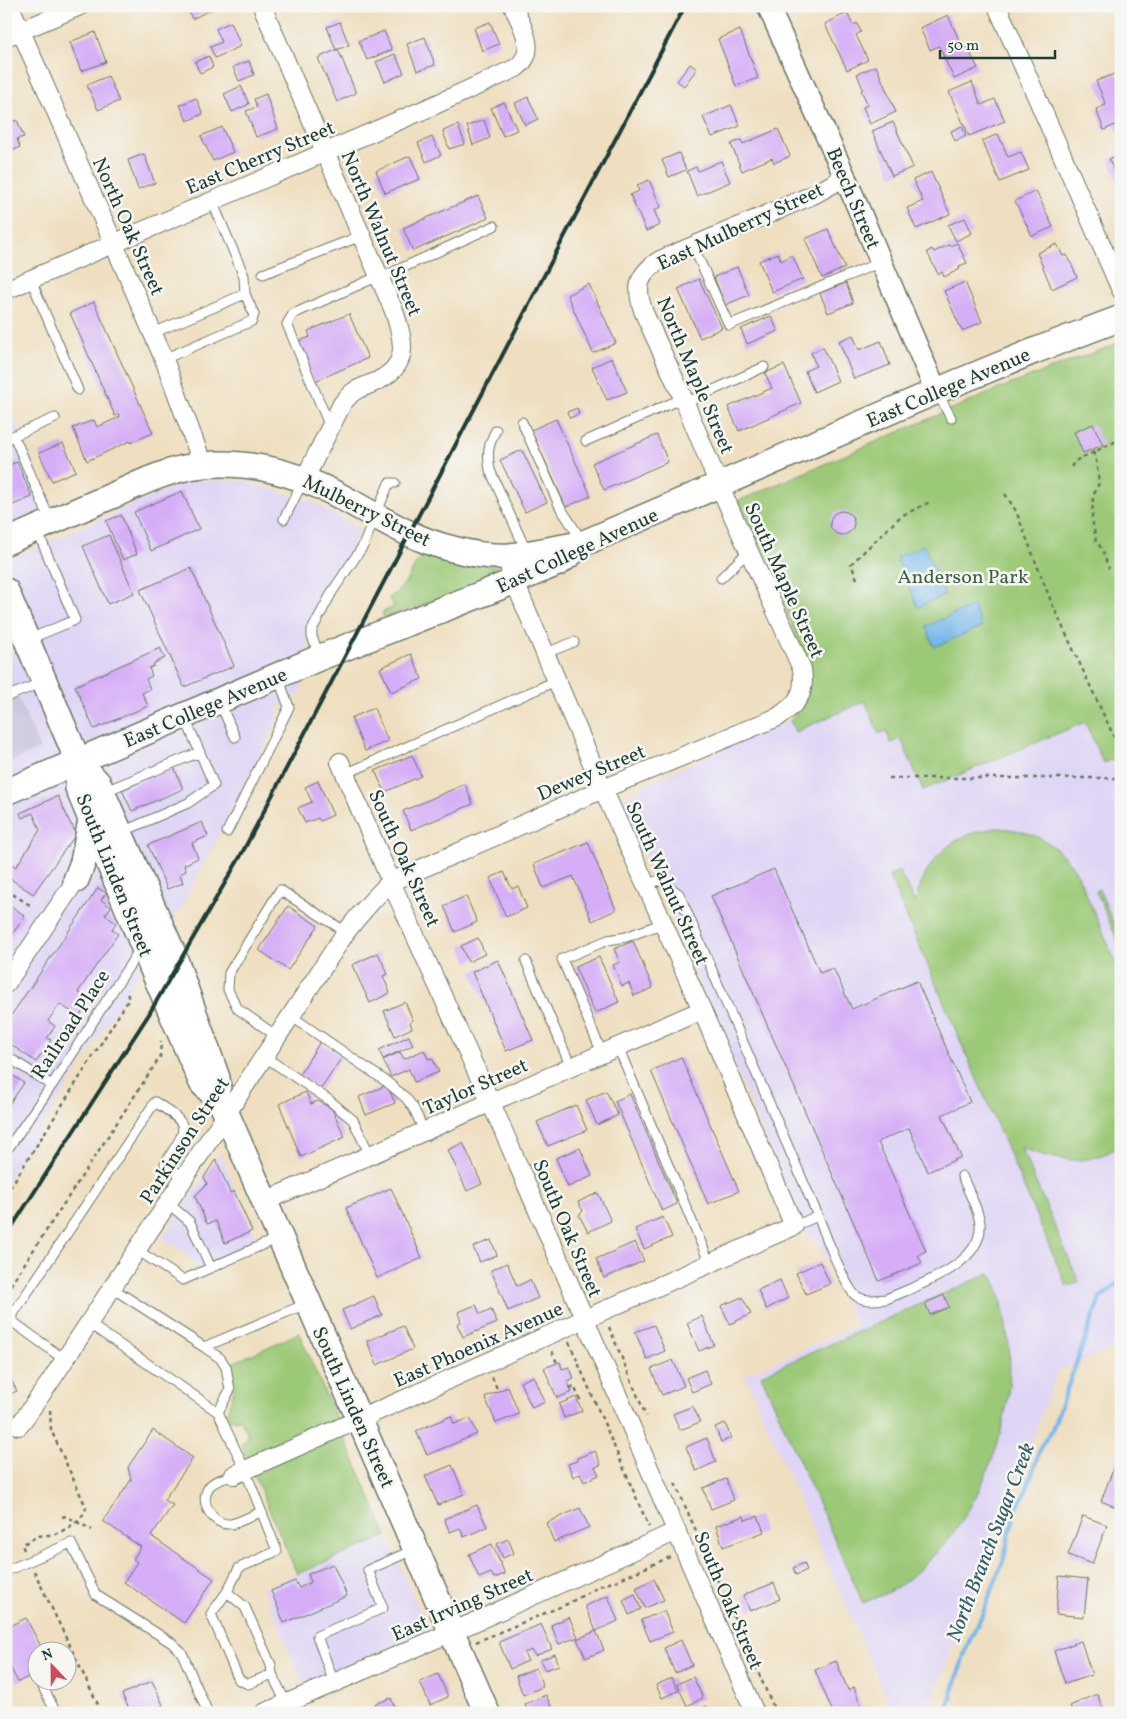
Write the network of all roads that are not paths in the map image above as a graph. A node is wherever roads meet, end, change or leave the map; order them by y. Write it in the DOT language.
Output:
graph roads {
  1 [pos="10,6"];
  2 [pos="80,6"];
  3 [pos="262,6"];
  4 [pos="513,6"];
  5 [pos="768,6"];
  6 [pos="997,6"];
  7 [pos="13,34"];
  8 [pos="326,152"];
  9 [pos="845,177"];
  10 [pos="212,202"];
  11 [pos="494,226"];
  12 [pos="361,236"];
  13 [pos="113,243"];
  14 [pos="693,246"];
  15 [pos="881,262"];
  16 [pos="263,274"];
  17 [pos="379,277"];
  18 [pos="31,280"];
  19 [pos="640,280"];
  20 [pos="6,290"];
  21 [pos="1121,290"];
  22 [pos="245,294"];
  23 [pos="1121,318"];
  24 [pos="153,333"];
  25 [pos="164,360"];
  26 [pos="764,367"];
  27 [pos="78,390"];
  28 [pos="936,391"];
  29 [pos="684,400"];
  30 [pos="55,418"];
  31 [pos="951,418"];
  32 [pos="522,422"];
  33 [pos="330,427"];
  34 [pos="496,430"];
  35 [pos="10,437"];
  36 [pos="586,441"];
  37 [pos="206,465"];
  38 [pos="305,478"];
  39 [pos="395,483"];
  40 [pos="719,485"];
  41 [pos="375,515"];
  42 [pos="284,519"];
  43 [pos="44,525"];
  44 [pos="6,542"];
  45 [pos="584,543"];
  46 [pos="749,551"];
  47 [pos="517,554"];
  48 [pos="721,578"];
  49 [pos="515,581"];
  50 [pos="6,592"];
  51 [pos="27,640"];
  52 [pos="574,642"];
  53 [pos="546,653"];
  54 [pos="321,656"];
  55 [pos="277,675"];
  56 [pos="558,680"];
  57 [pos="44,681"];
  58 [pos="801,694"];
  59 [pos="6,697"];
  60 [pos="219,700"];
  61 [pos="184,715"];
  62 [pos="235,737"];
  63 [pos="200,752"];
  64 [pos="78,761"];
  65 [pos="342,768"];
  66 [pos="603,789"];
  67 [pos="6,792"];
  68 [pos="102,792"];
  69 [pos="92,820"];
  70 [pos="228,832"];
  71 [pos="120,833"];
  72 [pos="76,880"];
  73 [pos="391,882"];
  74 [pos="647,885"];
  75 [pos="120,888"];
  76 [pos="664,923"];
  77 [pos="346,932"];
  78 [pos="143,945"];
  79 [pos="526,962"];
  80 [pos="6,984"];
  81 [pos="702,1010"];
  82 [pos="291,1016"];
  83 [pos="278,1037"];
  84 [pos="618,1047"];
  85 [pos="602,1054"];
  86 [pos="6,1056"];
  87 [pos="265,1056"];
  88 [pos="571,1067"];
  89 [pos="52,1085"];
  90 [pos="491,1102"];
  91 [pos="223,1108"];
  92 [pos="424,1131"];
  93 [pos="9,1146"];
  94 [pos="370,1155"];
  95 [pos="962,1176"];
  96 [pos="185,1178"];
  97 [pos="265,1202"];
  98 [pos="168,1203"];
  99 [pos="818,1216"];
  100 [pos="794,1226"];
  101 [pos="280,1236"];
  102 [pos="137,1250"];
  103 [pos="710,1264"];
  104 [pos="210,1268"];
  105 [pos="112,1288"];
  106 [pos="309,1302"];
  107 [pos="584,1320"];
  108 [pos="88,1323"];
  109 [pos="204,1347"];
  110 [pos="65,1360"];
  111 [pos="218,1412"];
  112 [pos="360,1420"];
  113 [pos="19,1426"];
  114 [pos="239,1472"];
  115 [pos="261,1512"];
  116 [pos="677,1531"];
  117 [pos="416,1549"];
  118 [pos="6,1571"];
  119 [pos="227,1592"];
  120 [pos="452,1632"];
  121 [pos="272,1674"];
  122 [pos="334,1683"];
  123 [pos="45,1692"];
  124 [pos="286,1703"];
  125 [pos="56,1713"];
  126 [pos="208,1713"];
  127 [pos="264,1713"];
  128 [pos="487,1713"];
  129 [pos="755,1713"];
  1 -- 7 [label="street, North Oak Street"];
  2 -- 7 [label="street"];
  3 -- 8 [label="street, North Walnut Street"];
  4 -- 8 [label="street, East Cherry Street"];
  5 -- 9 [label="street, Beech Street"];
  6 -- 21 [label="street"];
  7 -- 13 [label="street, North Oak Street"];
  8 -- 10 [label="street, East Cherry Street"];
  8 -- 12 [label="street, North Walnut Street"];
  9 -- 14 [label="street, East Mulberry Street"];
  9 -- 15 [label="street, Beech Street"];
  10 -- 13 [label="street, East Cherry Street"];
  10 -- 22 [label="lane"];
  11 -- 17 [label="lane"];
  12 -- 16 [label="lane"];
  12 -- 17 [label="street, North Walnut Street"];
  13 -- 18 [label="street, East Cherry Street"];
  13 -- 24 [label="street, North Oak Street"];
  14 -- 15 [label="lane"];
  14 -- 19 [label="street, East Mulberry Street"];
  15 -- 28 [label="street, Beech Street"];
  17 -- 33 [label="street, North Walnut Street"];
  17 -- 33 [label="lane"];
  18 -- 20 [label="street, East Cherry Street"];
  18 -- 27 [label="lane"];
  19 -- 29 [label="street, North Maple Street"];
  22 -- 24 [label="lane"];
  22 -- 25 [label="lane"];
  23 -- 28 [label="main road, East College Avenue"];
  24 -- 25 [label="street, North Oak Street"];
  25 -- 37 [label="street, North Oak Street"];
  26 -- 29 [label="lane"];
  28 -- 31 [label="lane"];
  28 -- 40 [label="main road, East College Avenue"];
  29 -- 36 [label="lane"];
  29 -- 40 [label="street, North Maple Street"];
  30 -- 35 [label="lane"];
  32 -- 45 [label="lane"];
  33 -- 38 [label="street"];
  34 -- 47 [label="lane"];
  35 -- 43 [label="lane"];
  37 -- 38 [label="main road, Mulberry Street"];
  37 -- 43 [label="main road"];
  38 -- 41 [label="main road, Mulberry Street"];
  38 -- 42 [label="lane"];
  39 -- 41 [label="lane"];
  40 -- 45 [label="main road, East College Avenue"];
  40 -- 46 [label="street, South Maple Street"];
  41 -- 47 [label="main road, Mulberry Street"];
  41 -- 54 [label="lane"];
  43 -- 44 [label="main road"];
  43 -- 51 [label="lane"];
  45 -- 47 [label="main road, Mulberry Street"];
  45 -- 49 [label="main road, East College Avenue"];
  46 -- 48 [label="lane"];
  46 -- 58 [label="street, South Maple Street"];
  47 -- 49 [label="street, South Walnut Street"];
  49 -- 53 [label="street, South Walnut Street"];
  49 -- 54 [label="main road, East College Avenue"];
  50 -- 51 [label="main road"];
  51 -- 57 [label="main road"];
  52 -- 53 [label="lane"];
  53 -- 56 [label="street, South Walnut Street"];
  54 -- 55 [label="main road, East College Avenue"];
  55 -- 60 [label="main road, East College Avenue"];
  55 -- 70 [label="lane"];
  56 -- 65 [label="lane"];
  56 -- 66 [label="street, South Walnut Street"];
  57 -- 59 [label="lane"];
  57 -- 64 [label="main road"];
  58 -- 66 [label="street, Dewey Street"];
  60 -- 61 [label="main road, East College Avenue"];
  60 -- 62 [label="lane"];
  61 -- 63 [label="lane"];
  61 -- 64 [label="main road, East College Avenue"];
  63 -- 68 [label="lane"];
  63 -- 71 [label="lane"];
  64 -- 67 [label="main road, East College Avenue"];
  64 -- 68 [label="main road, South Linden Street"];
  64 -- 69 [label="main road, South Linden Street"];
  65 -- 73 [label="street, South Oak Street"];
  66 -- 73 [label="street, Dewey Street"];
  66 -- 74 [label="street, South Walnut Street"];
  68 -- 71 [label="main road, South Linden Street"];
  69 -- 72 [label="main road"];
  69 -- 75 [label="main road, South Linden Street"];
  71 -- 91 [label="main road, South Linden Street"];
  72 -- 75 [label="main road"];
  72 -- 80 [label="street"];
  73 -- 77 [label="street, Parkinson Street"];
  73 -- 90 [label="street, South Oak Street"];
  74 -- 76 [label="street, South Walnut Street"];
  74 -- 99 [label="lane"];
  75 -- 78 [label="main road, South Linden Street"];
  76 -- 81 [label="street, South Walnut Street"];
  76 -- 85 [label="lane"];
  77 -- 82 [label="street, Parkinson Street"];
  77 -- 83 [label="lane"];
  78 -- 89 [label="lane, Railroad Place"];
  78 -- 91 [label="main road, South Linden Street"];
  79 -- 88 [label="lane"];
  81 -- 84 [label="street, Taylor Street"];
  81 -- 100 [label="street, South Walnut Street"];
  82 -- 83 [label="street, Parkinson Street"];
  82 -- 92 [label="lane"];
  83 -- 87 [label="street, Parkinson Street"];
  84 -- 85 [label="street, Taylor Street"];
  84 -- 103 [label="lane"];
  85 -- 88 [label="street, Taylor Street"];
  86 -- 89 [label="lane"];
  87 -- 91 [label="street, Parkinson Street"];
  87 -- 94 [label="lane"];
  88 -- 90 [label="street, Taylor Street"];
  89 -- 93 [label="lane, Railroad Place"];
  90 -- 92 [label="street, Taylor Street"];
  90 -- 107 [label="street, South Oak Street"];
  91 -- 96 [label="street, Parkinson Street"];
  91 -- 97 [label="main road, South Linden Street"];
  92 -- 94 [label="street, Taylor Street"];
  94 -- 97 [label="street, Taylor Street"];
  95 -- 99 [label="lane"];
  96 -- 98 [label="street, Parkinson Street"];
  96 -- 110 [label="lane"];
  97 -- 101 [label="main road, South Linden Street"];
  98 -- 102 [label="street, Parkinson Street"];
  98 -- 104 [label="lane"];
  99 -- 100 [label="lane"];
  100 -- 103 [label="street, East Phoenix Avenue"];
  101 -- 104 [label="lane"];
  101 -- 106 [label="main road, South Linden Street"];
  102 -- 104 [label="lane"];
  102 -- 105 [label="street, Parkinson Street"];
  103 -- 107 [label="street, East Phoenix Avenue"];
  105 -- 108 [label="street, Parkinson Street"];
  105 -- 109 [label="lane"];
  106 -- 109 [label="lane"];
  106 -- 112 [label="main road, South Linden Street"];
  107 -- 112 [label="street, East Phoenix Avenue"];
  107 -- 116 [label="street, South Oak Street"];
  108 -- 110 [label="street, Parkinson Street"];
  108 -- 111 [label="lane"];
  109 -- 111 [label="lane"];
  110 -- 113 [label="street, Parkinson Street"];
  111 -- 114 [label="lane"];
  112 -- 114 [label="street, East Phoenix Avenue"];
  112 -- 117 [label="main road, South Linden Street"];
  114 -- 115 [label="lane"];
  114 -- 115 [label="lane"];
  115 -- 119 [label="lane"];
  116 -- 120 [label="street, East Irving Street"];
  116 -- 129 [label="street, South Oak Street"];
  117 -- 120 [label="main road, South Linden Street"];
  117 -- 122 [label="lane"];
  118 -- 126 [label="lane"];
  119 -- 121 [label="lane"];
  119 -- 121 [label="lane"];
  120 -- 122 [label="street, East Irving Street"];
  120 -- 128 [label="main road, South Linden Street"];
  121 -- 124 [label="lane"];
  122 -- 124 [label="street, East Irving Street"];
  123 -- 125 [label="lane"];
  124 -- 127 [label="street, East Irving Street"];
}
